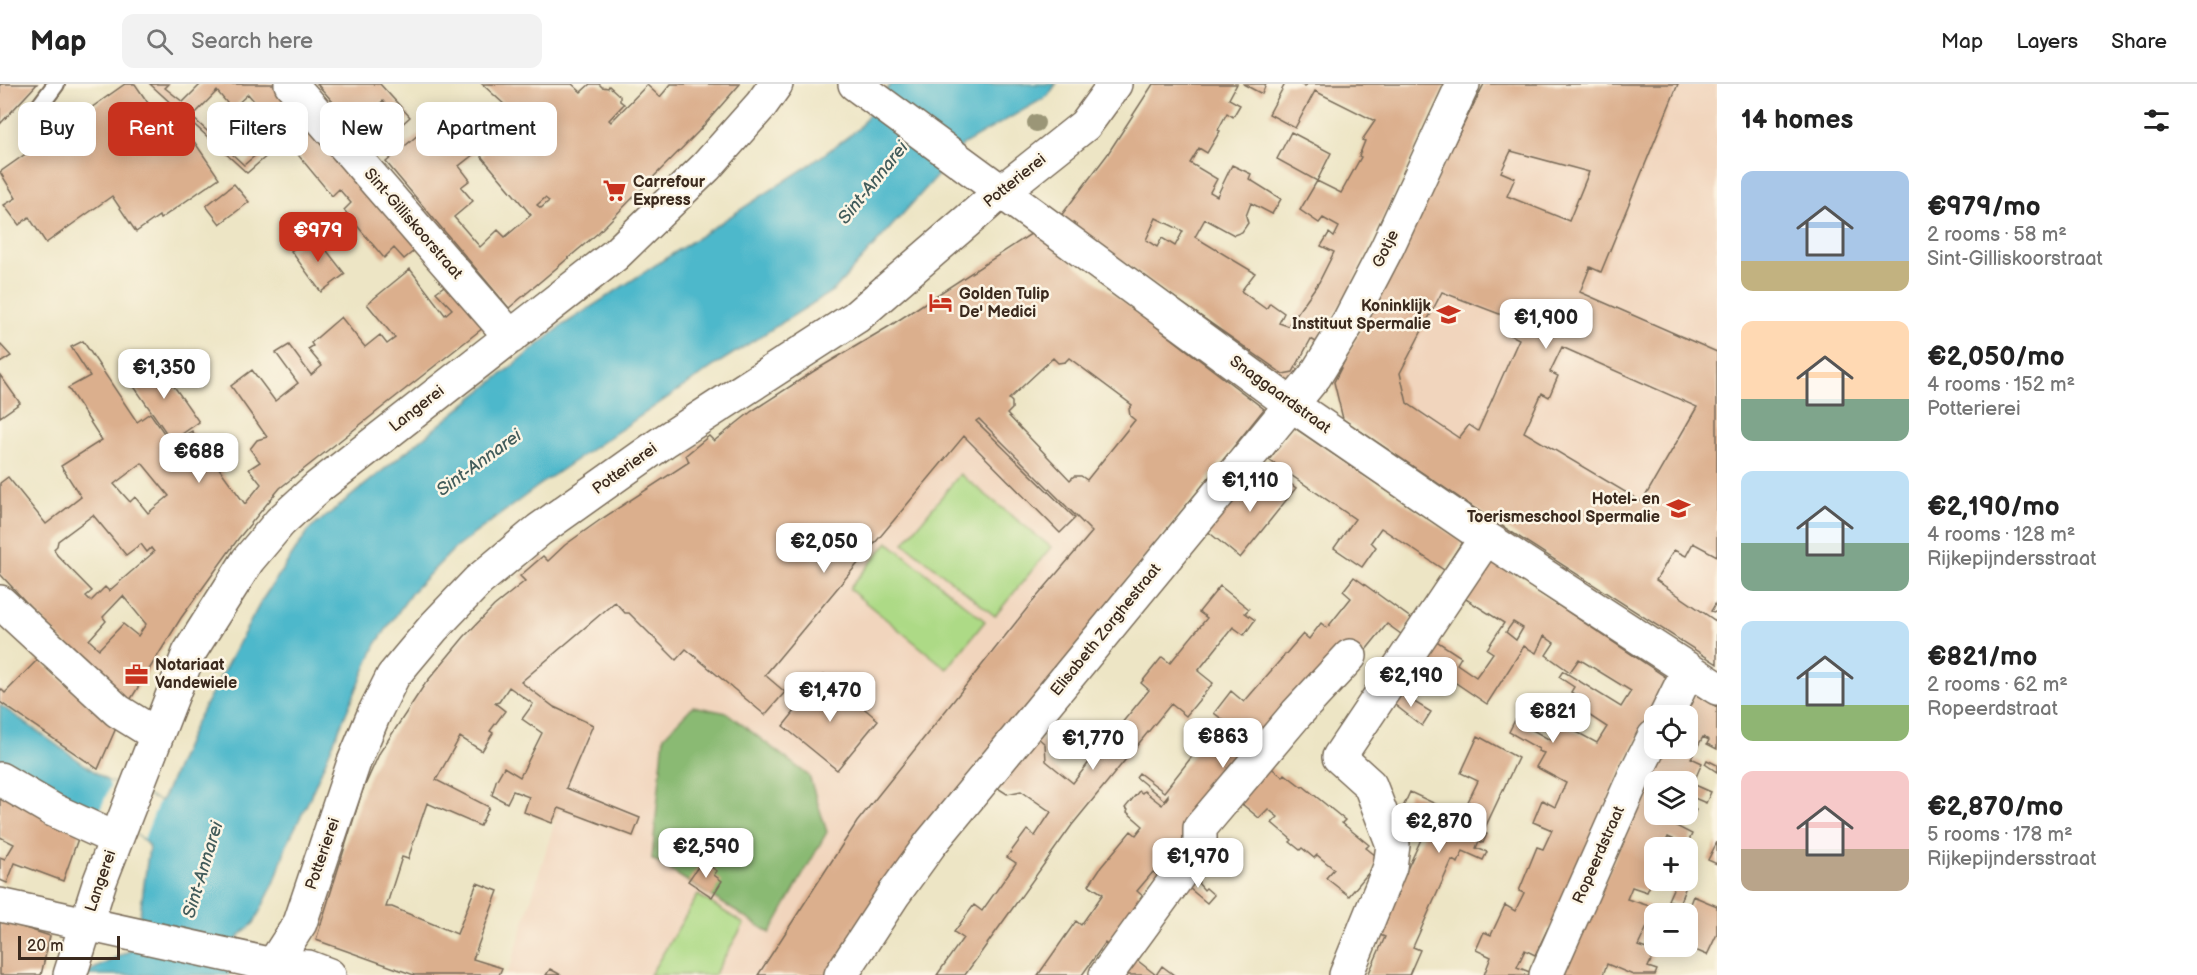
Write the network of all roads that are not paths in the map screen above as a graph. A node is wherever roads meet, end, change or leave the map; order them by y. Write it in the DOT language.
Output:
graph roads {
  1 [pos="56,84"];
  2 [pos="291,84"];
  3 [pos="776,84"];
  4 [pos="1115,84"];
  5 [pos="1463,84"];
  6 [pos="866,92"];
  7 [pos="43,102"];
  8 [pos="1002,191"];
  9 [pos="511,337"];
  10 [pos="1292,405"];
  11 [pos="1486,538"];
  12 [pos="0,602"];
  13 [pos="1350,656"];
  14 [pos="1688,671"];
  15 [pos="1717,688"];
  16 [pos="1671,705"];
  17 [pos="155,734"];
  18 [pos="1644,758"];
  19 [pos="0,779"];
  20 [pos="116,839"];
  21 [pos="0,905"];
  22 [pos="86,923"];
  23 [pos="271,970"];
  24 [pos="70,975"];
  25 [pos="329,975"];
  26 [pos="841,975"];
  27 [pos="1106,975"];
  28 [pos="1346,975"];
  29 [pos="1546,975"];
  1 -- 7 [label="lane"];
  2 -- 9 [label="street, Sint-Gilliskoorstraat"];
  3 -- 9 [label="street, Langerei"];
  4 -- 8 [label="street, Potterierei"];
  5 -- 10 [label="street, Gotje"];
  6 -- 8 [label="street, Snaggaardstraat"];
  8 -- 10 [label="street, Snaggaardstraat"];
  8 -- 23 [label="street, Potterierei"];
  9 -- 17 [label="street, Langerei"];
  10 -- 11 [label="street, Snaggaardstraat"];
  10 -- 26 [label="street, Elisabeth Zorghestraat"];
  11 -- 14 [label="street, Snaggaardstraat"];
  11 -- 28 [label="street"];
  12 -- 17 [label="street"];
  13 -- 27 [label="street"];
  14 -- 15 [label="street, Snaggaardstraat"];
  14 -- 16 [label="street"];
  17 -- 20 [label="street, Langerei"];
  18 -- 29 [label="street, Ropeerdstraat"];
  19 -- 20 [label="street"];
  20 -- 22 [label="street, Langerei"];
  21 -- 22 [label="street"];
  22 -- 23 [label="street"];
  22 -- 24 [label="street, Langerei"];
  23 -- 25 [label="street"];
}
